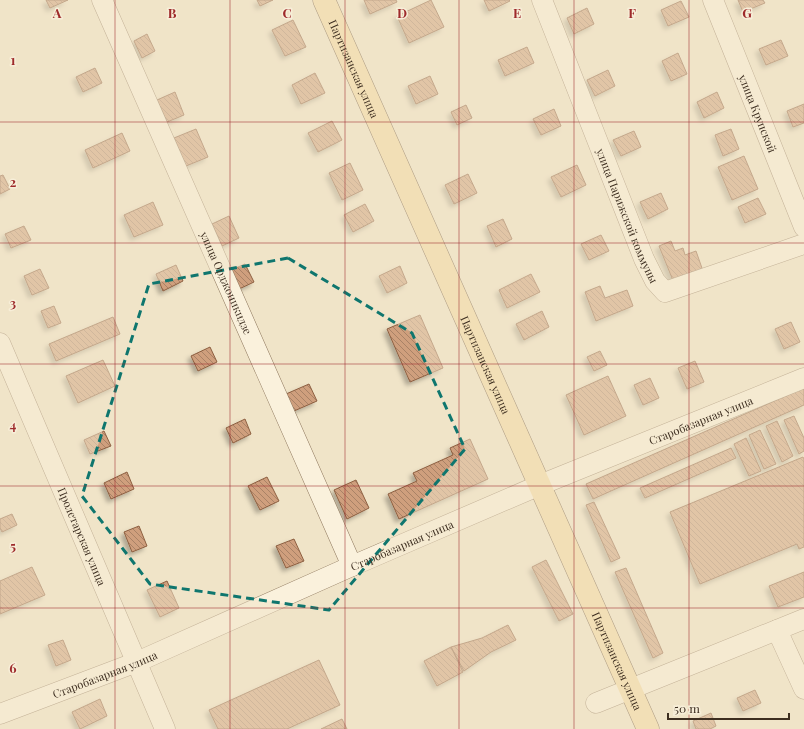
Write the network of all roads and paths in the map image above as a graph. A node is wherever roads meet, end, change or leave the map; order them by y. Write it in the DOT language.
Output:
graph roads {
  1 [pos="102,0"];
  2 [pos="324,0"];
  3 [pos="542,0"];
  4 [pos="713,0"];
  5 [pos="804,227"];
  6 [pos="804,244"];
  7 [pos="0,343"];
  8 [pos="804,378"];
  9 [pos="540,485"];
  10 [pos="352,566"];
  11 [pos="804,619"];
  12 [pos="777,630"];
  13 [pos="137,662"];
  14 [pos="804,689"];
  15 [pos="630,690"];
  16 [pos="596,703"];
  17 [pos="0,714"];
  18 [pos="165,729"];
  19 [pos="648,729"];
  1 -- 10 [label="street, улица Орджоникидзе"];
  2 -- 9 [label="main road, Партизанская улица"];
  3 -- 6 [label="street, улица Парижской коммуны"];
  4 -- 5 [label="street, улица Крупской"];
  7 -- 13 [label="street, Пролетарская улица"];
  8 -- 9 [label="street, Старобазарная улица"];
  9 -- 10 [label="street, Старобазарная улица"];
  9 -- 15 [label="main road, Партизанская улица"];
  10 -- 13 [label="street, Старобазарная улица"];
  11 -- 12 [label="street"];
  12 -- 14 [label="street"];
  12 -- 15 [label="street"];
  13 -- 17 [label="street, Старобазарная улица"];
  13 -- 18 [label="street, Пролетарская улица"];
  15 -- 16 [label="street"];
  15 -- 19 [label="main road, Партизанская улица"];
}
